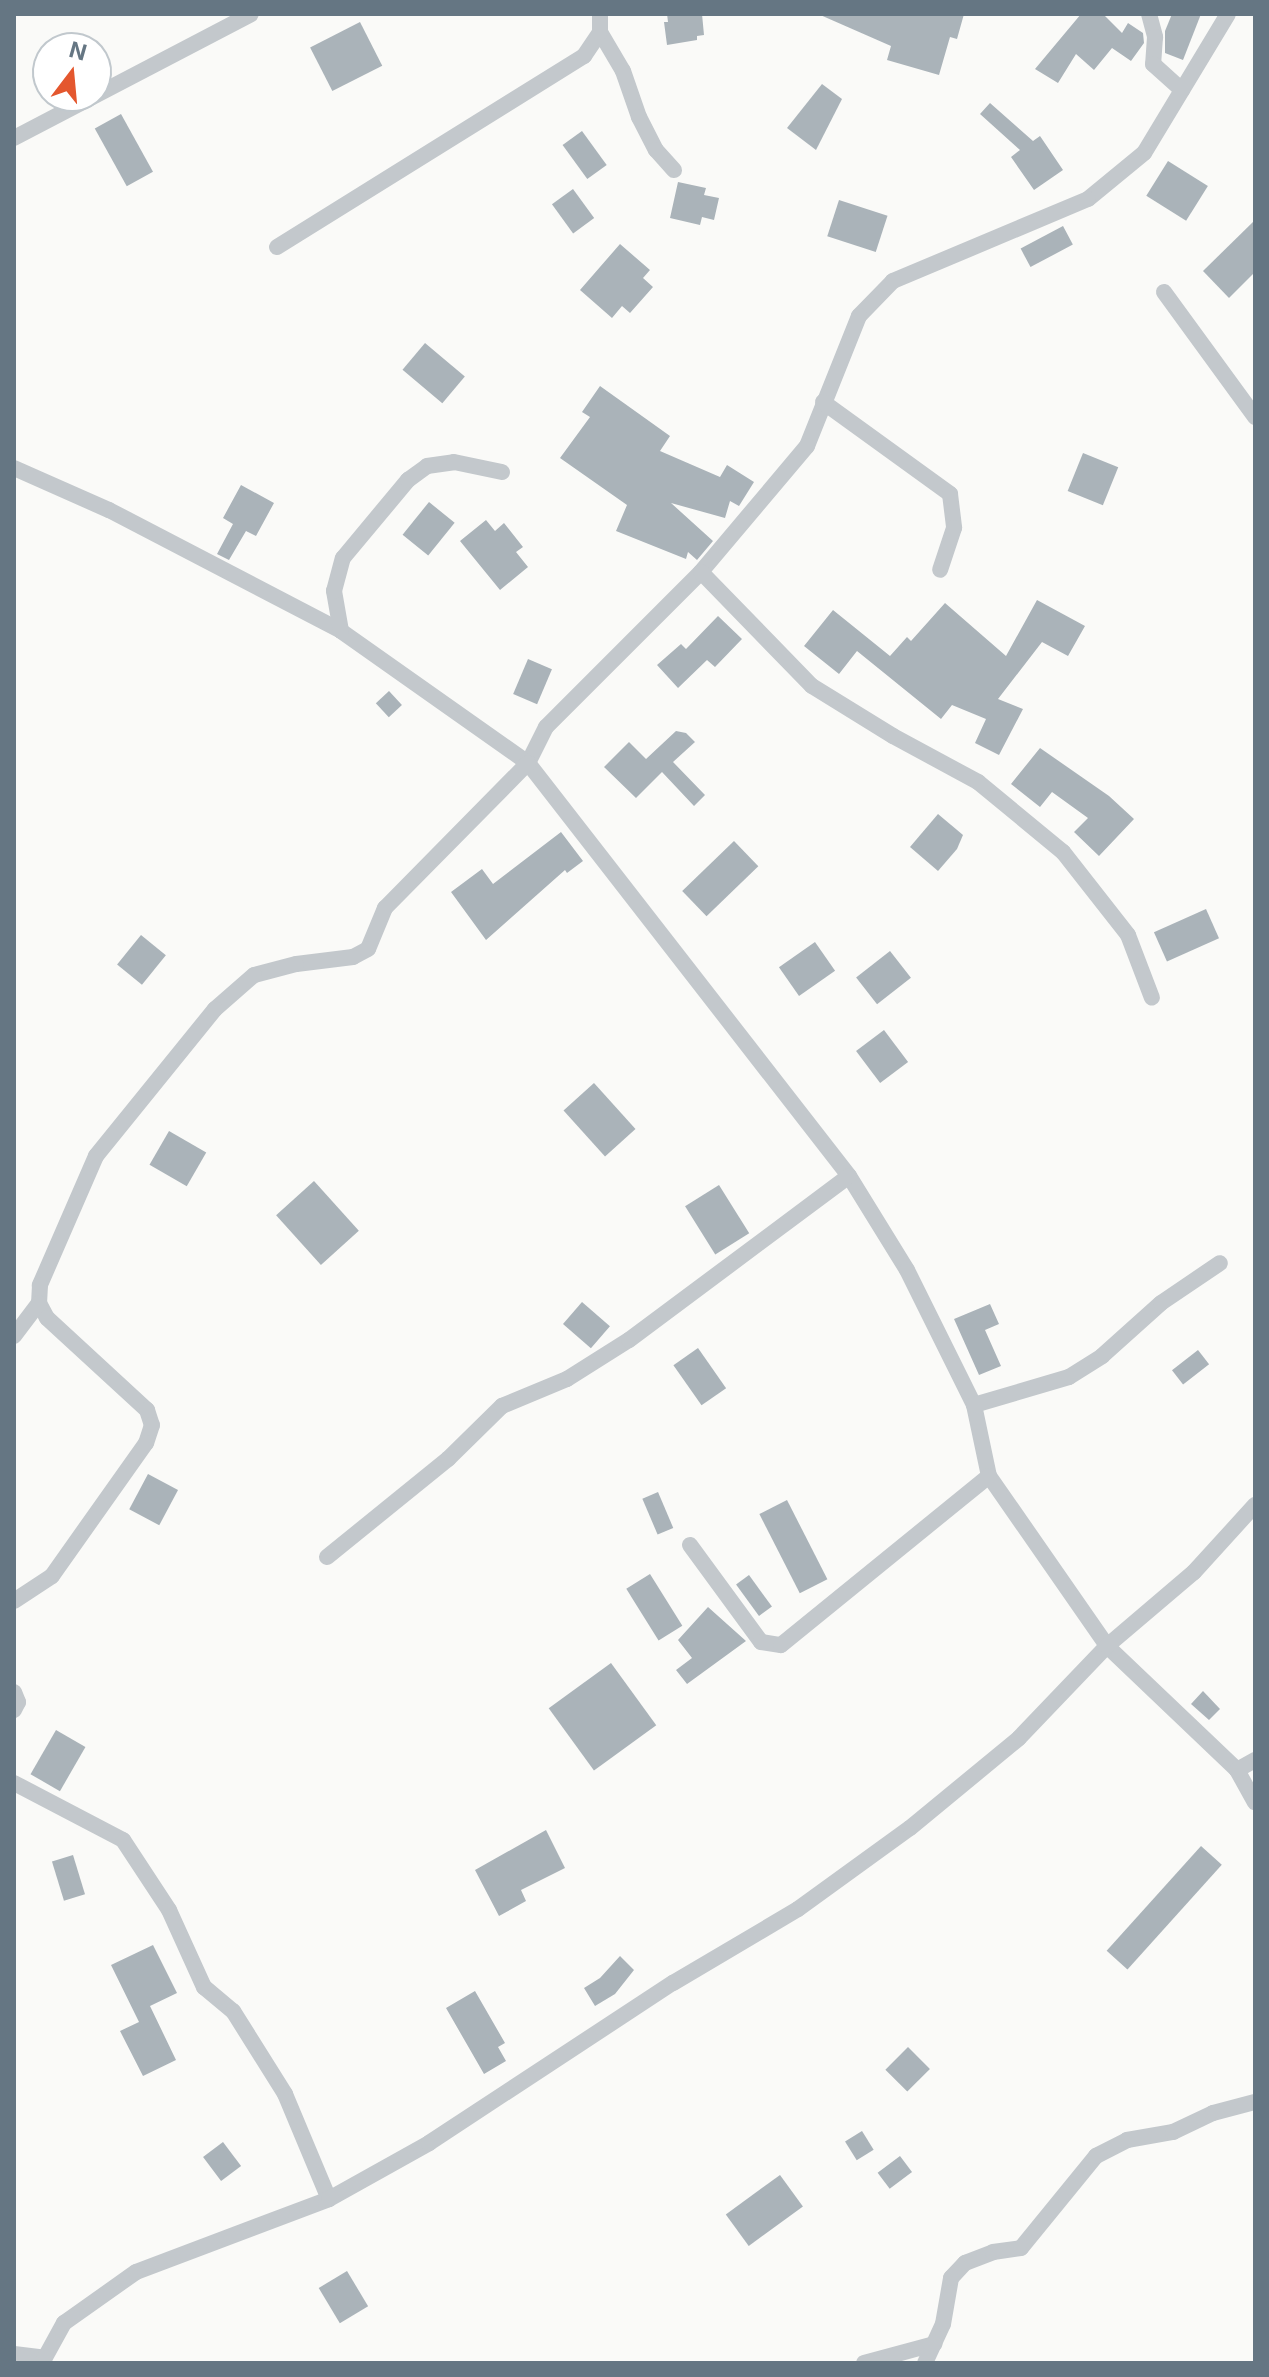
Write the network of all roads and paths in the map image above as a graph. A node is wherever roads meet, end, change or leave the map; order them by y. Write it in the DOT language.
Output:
graph roads {
  1 [pos="251,14"];
  2 [pos="600,14"];
  3 [pos="1149,14"];
  4 [pos="1228,14"];
  5 [pos="600,32"];
  6 [pos="1182,90"];
  7 [pos="14,138"];
  8 [pos="674,170"];
  9 [pos="277,247"];
  10 [pos="1164,292"];
  11 [pos="823,402"];
  12 [pos="1253,412"];
  13 [pos="14,468"];
  14 [pos="502,472"];
  15 [pos="940,570"];
  16 [pos="701,572"];
  17 [pos="341,631"];
  18 [pos="528,763"];
  19 [pos="1152,998"];
  20 [pos="849,1176"];
  21 [pos="1220,1263"];
  22 [pos="39,1303"];
  23 [pos="14,1336"];
  24 [pos="974,1405"];
  25 [pos="989,1476"];
  26 [pos="1255,1505"];
  27 [pos="690,1545"];
  28 [pos="327,1557"];
  29 [pos="14,1601"];
  30 [pos="1107,1646"];
  31 [pos="14,1692"];
  32 [pos="14,1710"];
  33 [pos="1255,1760"];
  34 [pos="1237,1770"];
  35 [pos="14,1783"];
  36 [pos="1255,1802"];
  37 [pos="1255,2102"];
  38 [pos="329,2199"];
  39 [pos="934,2344"];
  40 [pos="14,2354"];
  41 [pos="44,2360"];
  42 [pos="864,2363"];
  43 [pos="925,2363"];
  1 -- 7 [label="street"];
  2 -- 5 [label="street"];
  3 -- 6 [label="street"];
  4 -- 6 [label="street"];
  5 -- 8 [label="street"];
  5 -- 9 [label="street"];
  6 -- 11 [label="street"];
  10 -- 12 [label="street"];
  11 -- 15 [label="street"];
  11 -- 16 [label="street"];
  13 -- 17 [label="street"];
  14 -- 17 [label="street"];
  16 -- 18 [label="street"];
  16 -- 19 [label="street"];
  17 -- 18 [label="street"];
  18 -- 20 [label="street"];
  18 -- 22 [label="street"];
  20 -- 24 [label="street"];
  20 -- 28 [label="street"];
  21 -- 24 [label="street"];
  22 -- 23 [label="street"];
  22 -- 29 [label="street"];
  24 -- 25 [label="street"];
  25 -- 27 [label="street"];
  25 -- 30 [label="street"];
  26 -- 30 [label="street"];
  30 -- 34 [label="street"];
  30 -- 38 [label="street"];
  31 -- 32 [label="street"];
  33 -- 34 [label="street"];
  34 -- 36 [label="street"];
  35 -- 38 [label="street"];
  37 -- 39 [label="street"];
  38 -- 41 [label="street"];
  39 -- 42 [label="street"];
  39 -- 43 [label="street"];
  40 -- 41 [label="street"];
}
